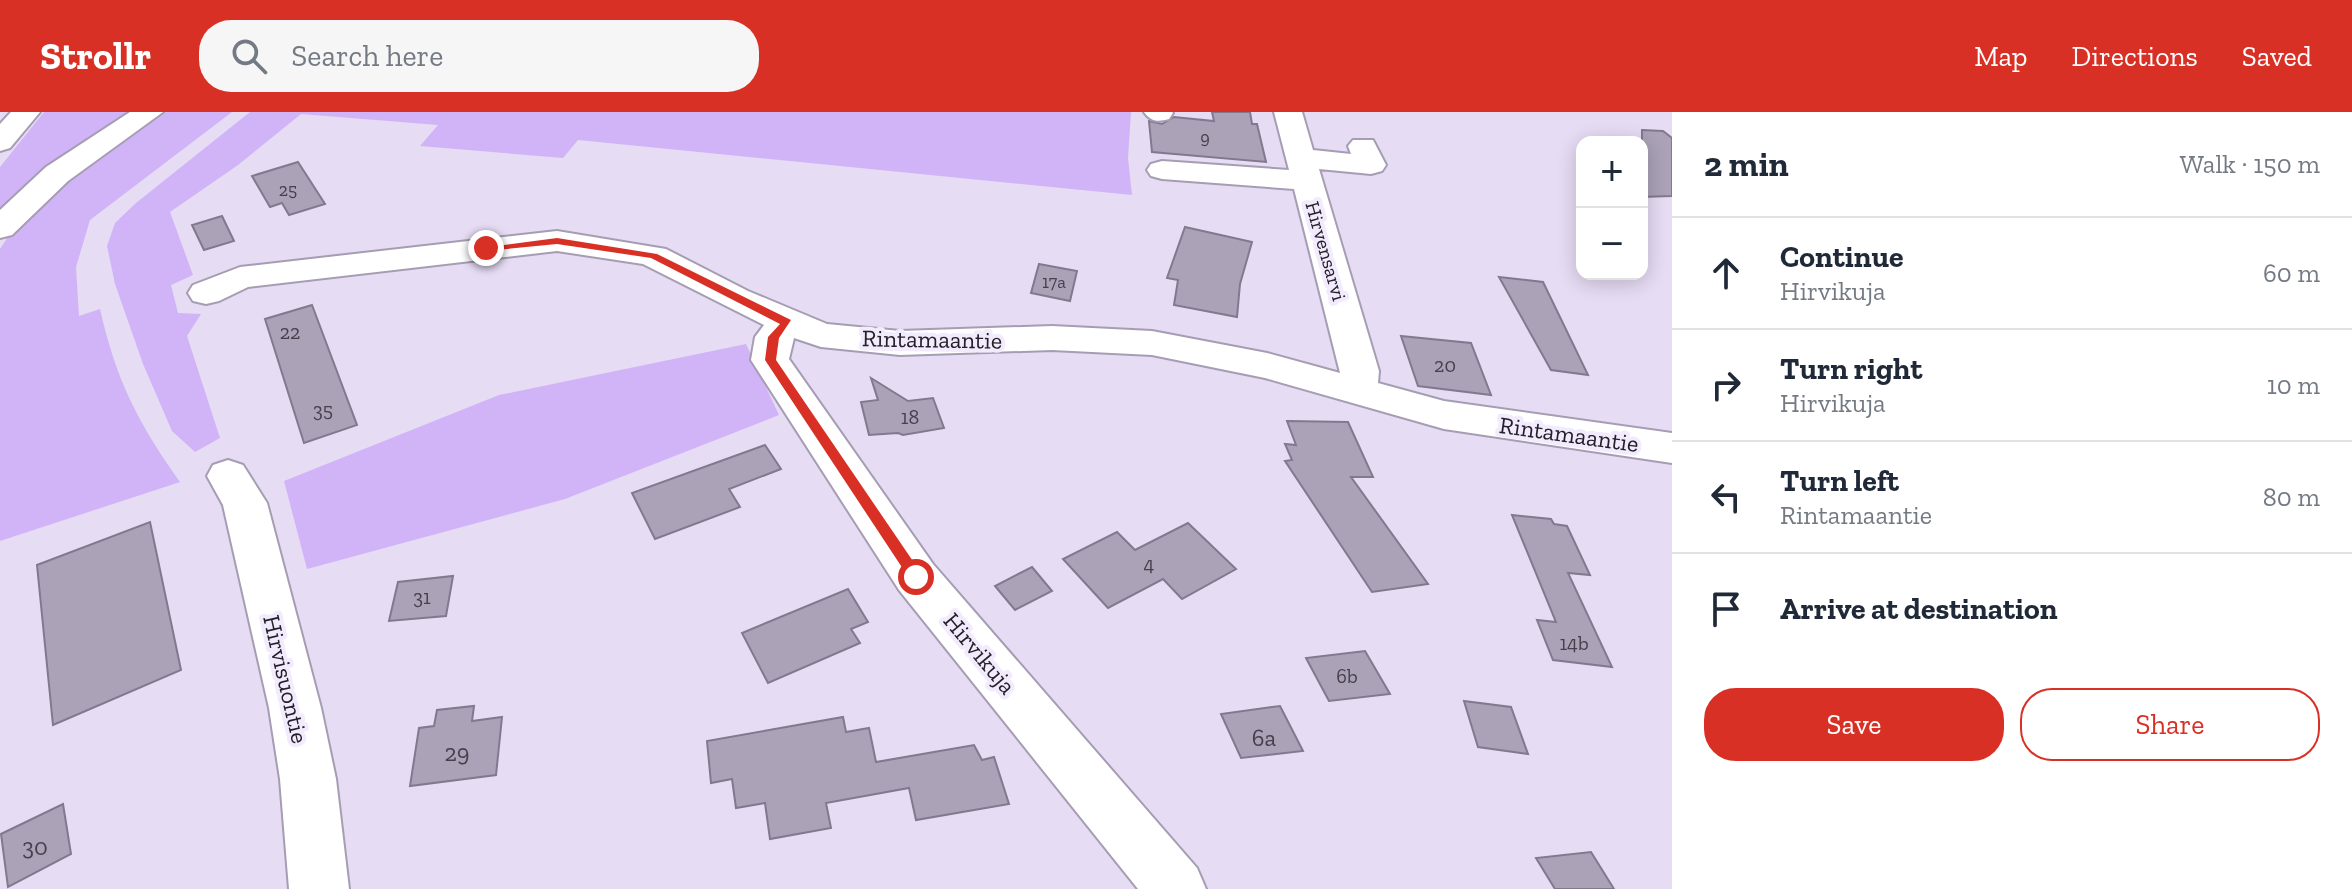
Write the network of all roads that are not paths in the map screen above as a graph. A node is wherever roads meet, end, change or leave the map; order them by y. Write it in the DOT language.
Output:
graph roads {
  1 [pos="26,112"];
  2 [pos="149,112"];
  3 [pos="1288,112"];
  4 [pos="0,142"];
  5 [pos="1363,146"];
  6 [pos="1303,169"];
  7 [pos="1162,170"];
  8 [pos="0,228"];
  9 [pos="206,293"];
  10 [pos="787,323"];
  11 [pos="1357,391"];
  12 [pos="1672,448"];
  13 [pos="228,476"];
  14 [pos="319,889"];
  15 [pos="1176,889"];
  1 -- 4 [label="main road"];
  2 -- 8 [label="main road"];
  3 -- 6 [label="main road, Hirvensarvi"];
  5 -- 6 [label="main road"];
  6 -- 7 [label="main road"];
  6 -- 11 [label="main road, Hirvensarvi"];
  9 -- 10 [label="main road, Rintamaantie"];
  10 -- 11 [label="main road, Rintamaantie"];
  10 -- 15 [label="main road, Hirvikuja"];
  11 -- 12 [label="main road, Rintamaantie"];
  13 -- 14 [label="main road, Hirvisuontie"];
}
